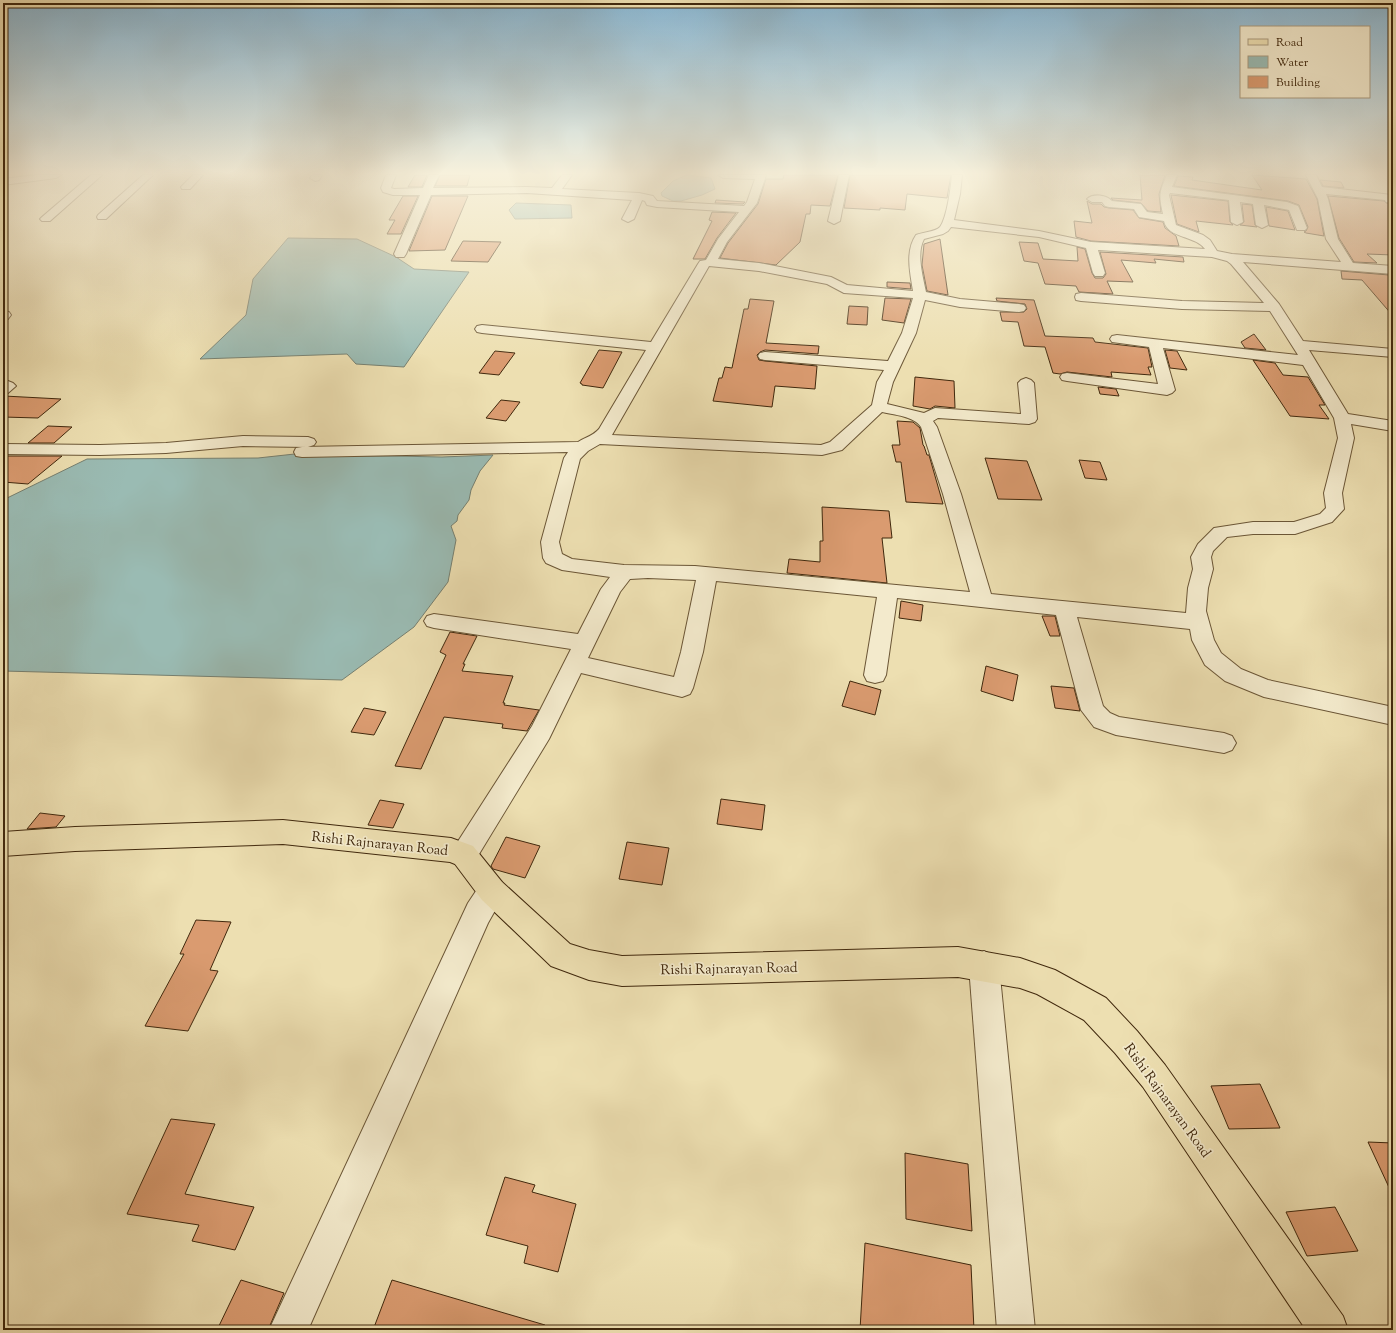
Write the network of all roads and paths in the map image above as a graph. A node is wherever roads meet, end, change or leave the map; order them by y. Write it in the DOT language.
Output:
graph roads {
  1 [pos="407,237"];
  2 [pos="725,237"];
  3 [pos="920,237"];
  4 [pos="1053,237"];
  5 [pos="1196,237"];
  6 [pos="1332,237"];
  7 [pos="1091,246"];
  8 [pos="1213,253"];
  9 [pos="400,254"];
  10 [pos="1232,258"];
  11 [pos="711,262"];
  12 [pos="1349,266"];
  13 [pos="1393,270"];
  14 [pos="1099,273"];
  15 [pos="920,295"];
  16 [pos="1081,297"];
  17 [pos="1274,306"];
  18 [pos="1019,308"];
  19 [pos="482,329"];
  20 [pos="1117,339"];
  21 [pos="1155,343"];
  22 [pos="1299,346"];
  23 [pos="655,347"];
  24 [pos="1393,353"];
  25 [pos="764,356"];
  26 [pos="1308,361"];
  27 [pos="893,366"];
  28 [pos="1067,377"];
  29 [pos="1026,383"];
  30 [pos="879,407"];
  31 [pos="1342,418"];
  32 [pos="924,419"];
  33 [pos="1393,426"];
  34 [pos="599,440"];
  35 [pos="582,447"];
  36 [pos="3,449"];
  37 [pos="624,572"];
  38 [pos="707,575"];
  39 [pos="888,590"];
  40 [pos="982,599"];
  41 [pos="1064,608"];
  42 [pos="434,621"];
  43 [pos="1198,622"];
  44 [pos="584,643"];
  45 [pos="574,663"];
  46 [pos="875,675"];
  47 [pos="1393,716"];
  48 [pos="1224,743"];
  49 [pos="3,844"];
  50 [pos="464,854"];
  51 [pos="492,891"];
  52 [pos="984,966"];
  53 [pos="288,1330"];
  54 [pos="1016,1330"];
  55 [pos="1330,1330"];
  1 -- 9 [label="street"];
  2 -- 11 [label="street"];
  3 -- 15 [label="street"];
  4 -- 7 [label="street"];
  5 -- 8 [label="street"];
  6 -- 12 [label="street"];
  7 -- 8 [label="street"];
  7 -- 14 [label="street"];
  8 -- 10 [label="street"];
  10 -- 12 [label="street"];
  10 -- 17 [label="street"];
  11 -- 15 [label="street"];
  11 -- 23 [label="street"];
  12 -- 13 [label="street"];
  15 -- 18 [label="street"];
  15 -- 27 [label="street"];
  16 -- 17 [label="street"];
  17 -- 22 [label="street"];
  19 -- 23 [label="street"];
  20 -- 21 [label="street"];
  21 -- 26 [label="street"];
  21 -- 28 [label="street"];
  22 -- 24 [label="street"];
  22 -- 26 [label="street"];
  23 -- 34 [label="street"];
  25 -- 27 [label="street"];
  26 -- 31 [label="street"];
  27 -- 30 [label="street"];
  29 -- 32 [label="street"];
  30 -- 32 [label="street"];
  30 -- 34 [label="street"];
  31 -- 33 [label="street"];
  31 -- 43 [label="street"];
  32 -- 40 [label="street"];
  34 -- 35 [label="street"];
  35 -- 36 [label="street"];
  35 -- 37 [label="street"];
  37 -- 38 [label="street"];
  37 -- 44 [label="street"];
  38 -- 39 [label="street"];
  38 -- 45 [label="street"];
  39 -- 40 [label="street"];
  39 -- 46 [label="street"];
  40 -- 41 [label="street"];
  41 -- 43 [label="street"];
  41 -- 48 [label="street"];
  42 -- 44 [label="street"];
  43 -- 47 [label="street"];
  44 -- 45 [label="street"];
  45 -- 50 [label="street"];
  49 -- 50 [label="main road, Rishi Rajnarayan Road"];
  50 -- 51 [label="main road, Rishi Rajnarayan Road"];
  51 -- 52 [label="main road, Rishi Rajnarayan Road"];
  51 -- 53 [label="street"];
  52 -- 54 [label="street"];
  52 -- 55 [label="main road, Rishi Rajnarayan Road"];
}
